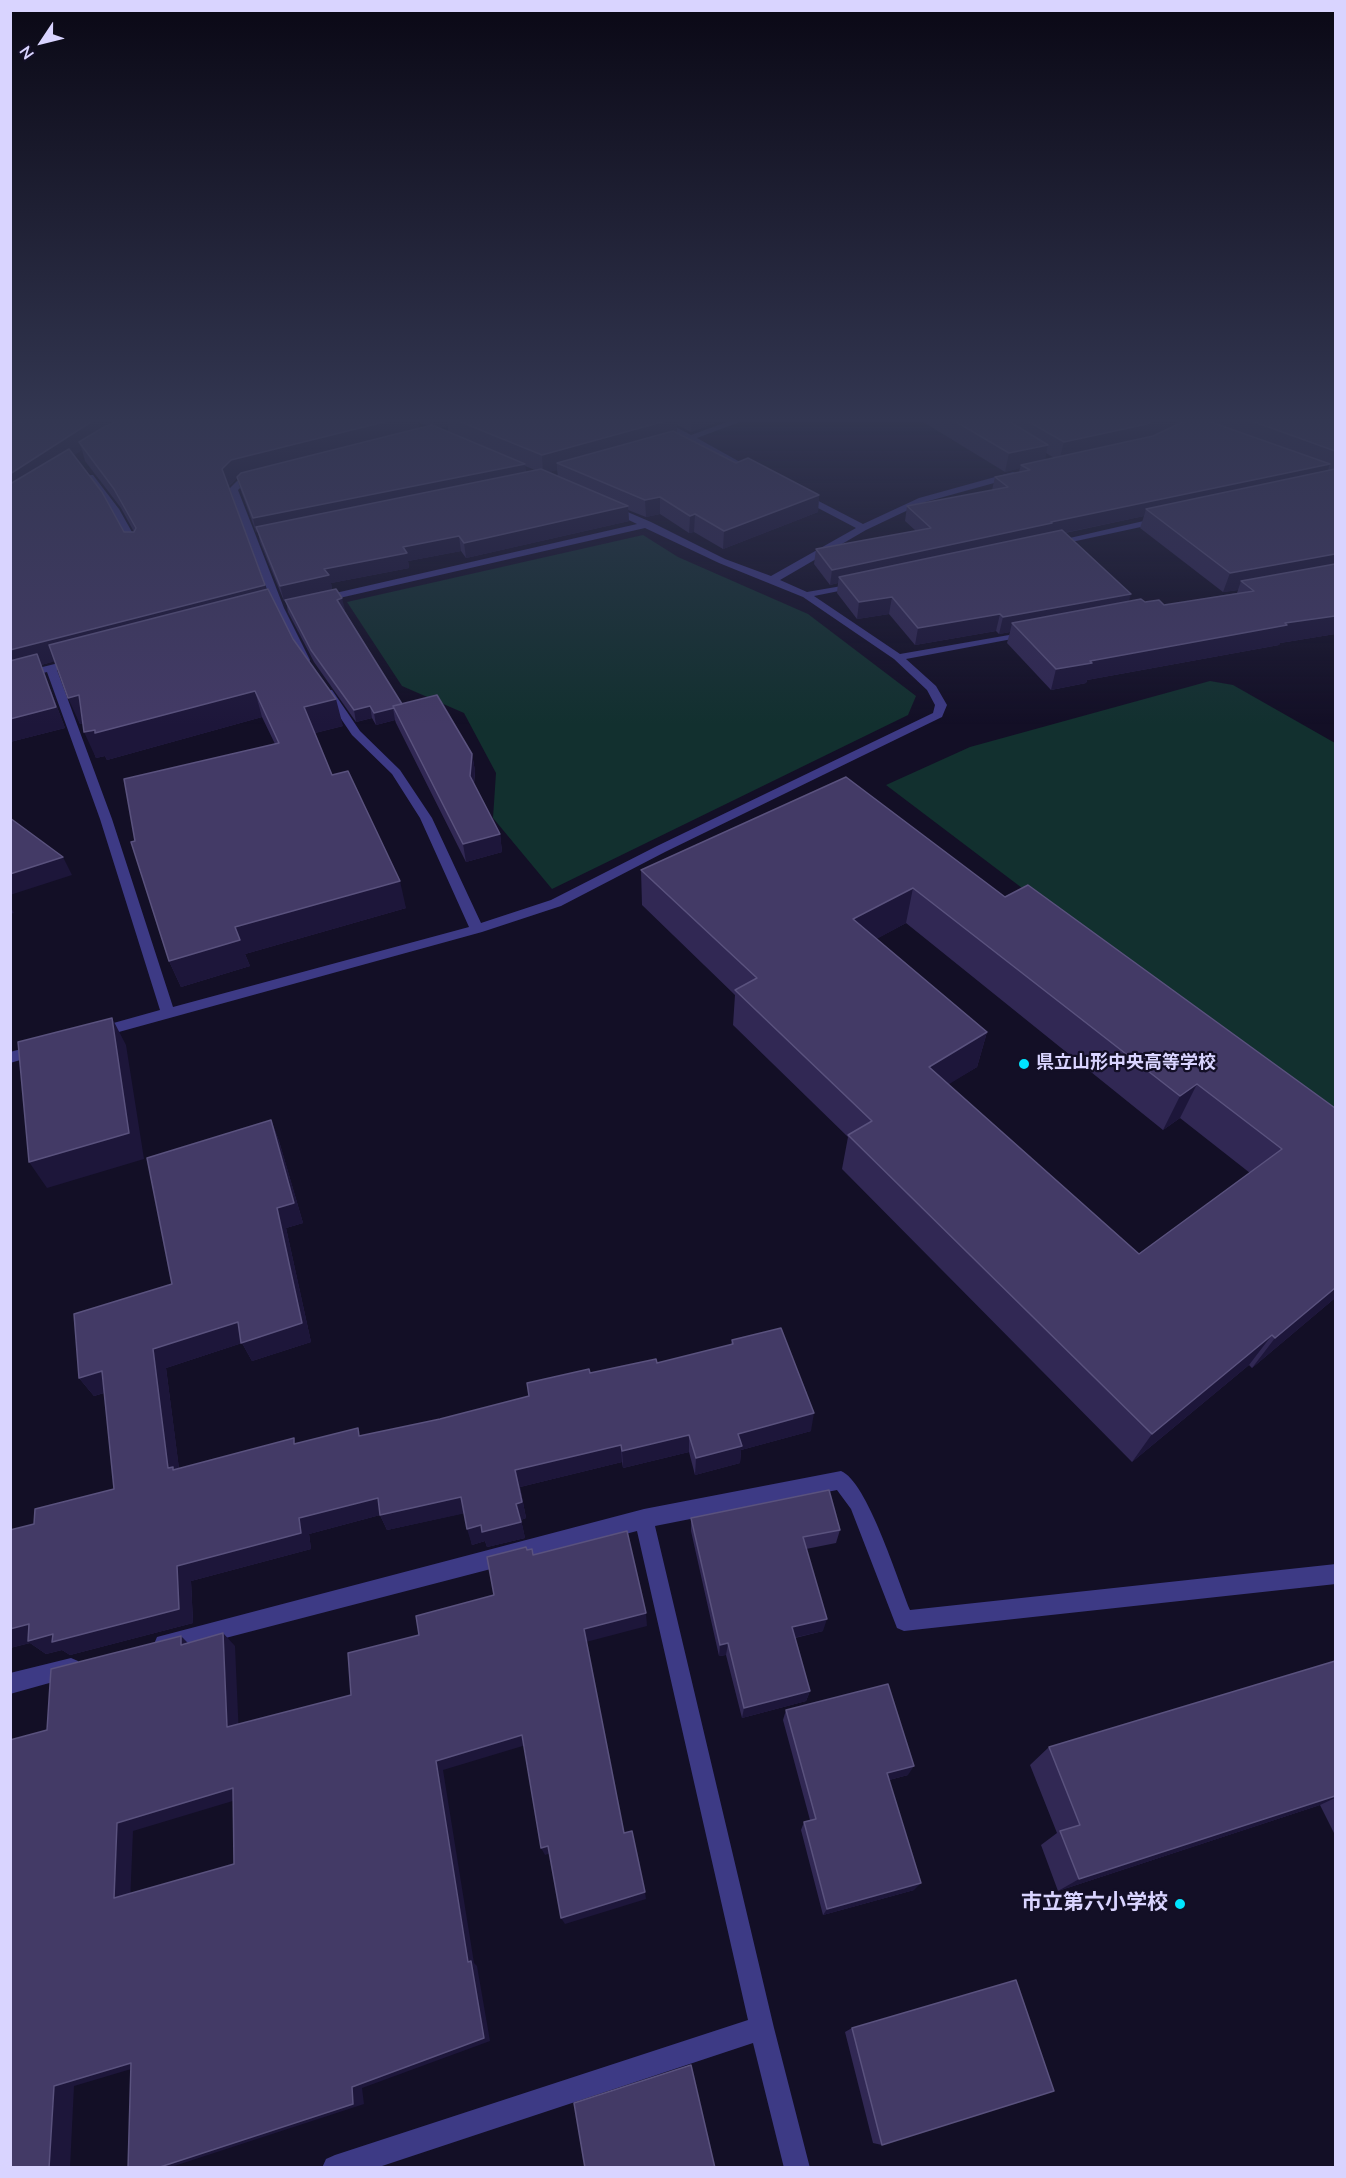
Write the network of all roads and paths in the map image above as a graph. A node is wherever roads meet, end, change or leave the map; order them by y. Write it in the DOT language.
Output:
graph roads {
  1 [pos="122,522"];
  2 [pos="246,522"];
  3 [pos="643,522"];
  4 [pos="851,522"];
  5 [pos="876,522"];
  6 [pos="1151,522"];
  7 [pos="648,524"];
  8 [pos="863,528"];
  9 [pos="263,536"];
  10 [pos="252,538"];
  11 [pos="1044,545"];
  12 [pos="136,548"];
  13 [pos="772,580"];
  14 [pos="863,584"];
  15 [pos="806,596"];
  16 [pos="313,600"];
  17 [pos="1036,632"];
  18 [pos="898,657"];
  19 [pos="85,659"];
  20 [pos="51,668"];
  21 [pos="10,678"];
  22 [pos="477,929"];
  23 [pos="168,1012"];
  24 [pos="89,1035"];
  25 [pos="56,1045"];
  26 [pos="10,1058"];
  27 [pos="644,1519"];
  28 [pos="1335,1574"];
  29 [pos="149,1648"];
  30 [pos="91,1663"];
  31 [pos="10,1684"];
  32 [pos="762,2028"];
  33 [pos="335,2168"];
  34 [pos="797,2168"];
  1 -- 12 [label="street"];
  2 -- 10 [label="street"];
  3 -- 7 [label="street"];
  4 -- 8 [label="street"];
  5 -- 8 [label="street"];
  6 -- 11 [label="street"];
  7 -- 13 [label="street"];
  7 -- 16 [label="street"];
  8 -- 13 [label="street"];
  9 -- 10 [label="street"];
  10 -- 22 [label="street"];
  13 -- 15 [label="street"];
  14 -- 15 [label="street"];
  15 -- 18 [label="street"];
  17 -- 18 [label="street"];
  18 -- 22 [label="street"];
  19 -- 20 [label="street"];
  20 -- 21 [label="street"];
  20 -- 23 [label="street"];
  22 -- 23 [label="street"];
  23 -- 24 [label="street"];
  25 -- 26 [label="street"];
  27 -- 28 [label="street"];
  27 -- 29 [label="street"];
  27 -- 32 [label="street"];
  30 -- 31 [label="street"];
  32 -- 33 [label="street"];
  32 -- 34 [label="street"];
}
